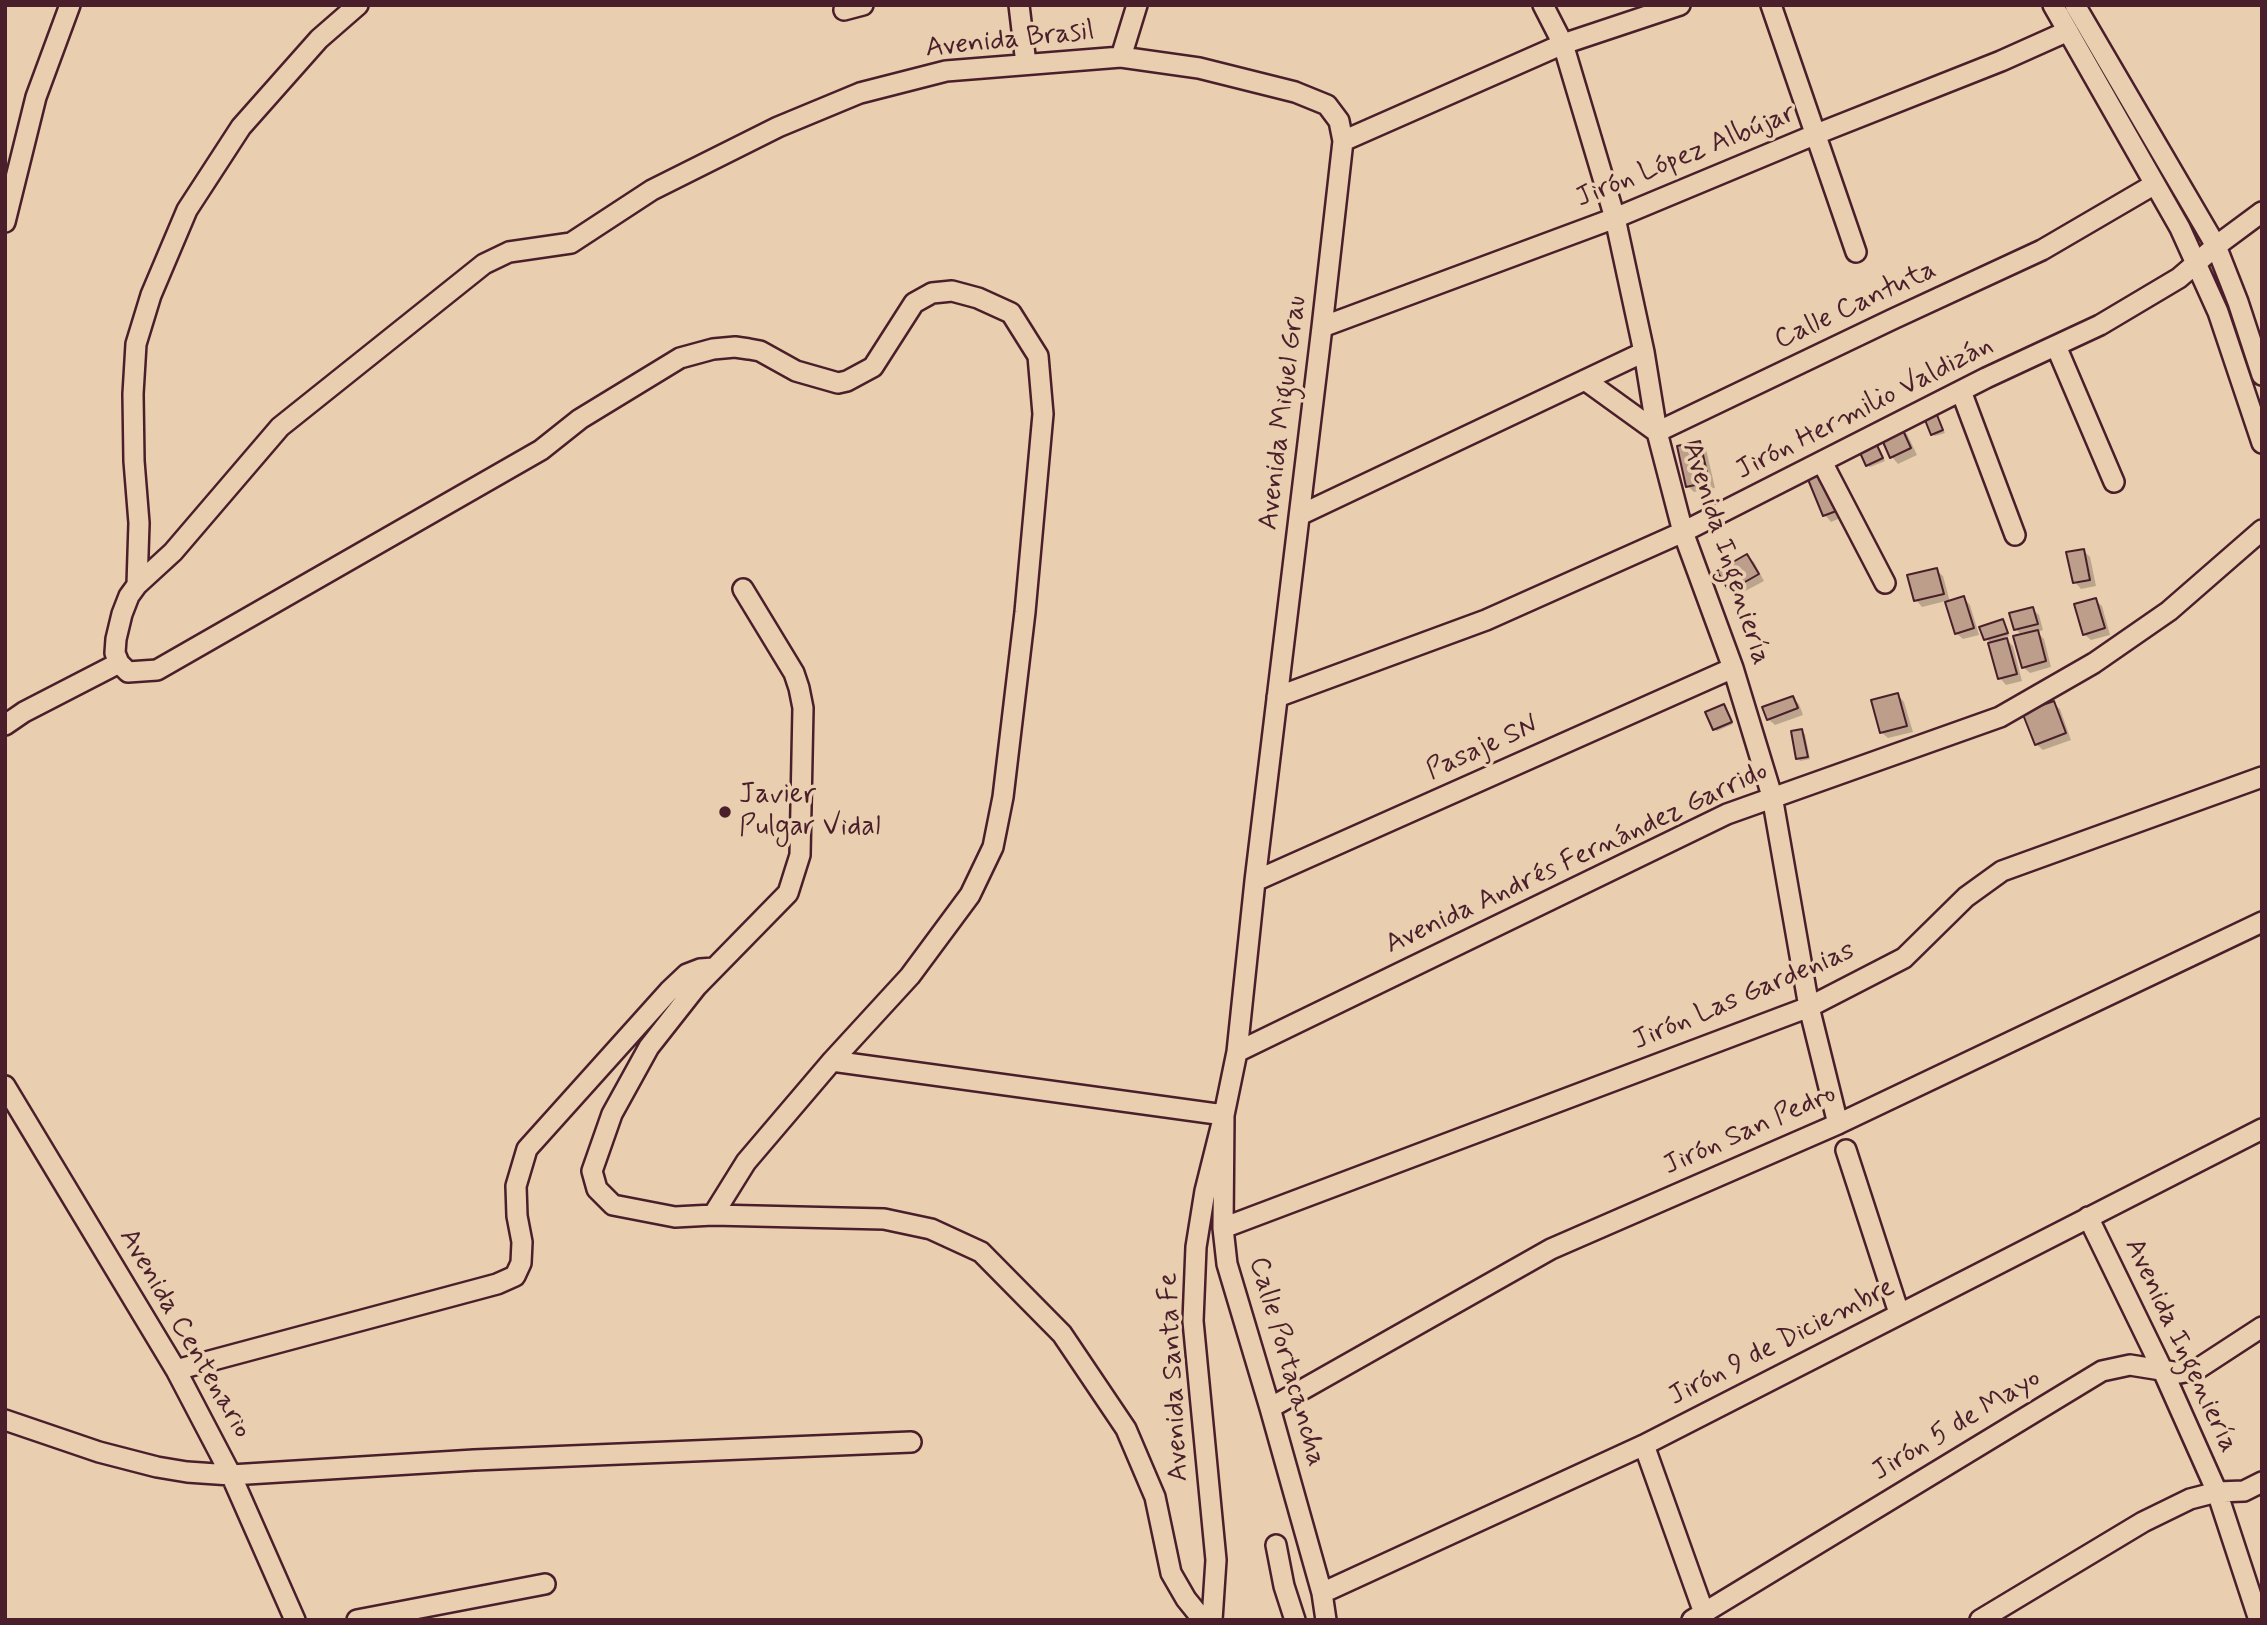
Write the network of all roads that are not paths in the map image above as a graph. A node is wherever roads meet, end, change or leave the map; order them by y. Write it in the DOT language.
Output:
graph roads {
  1 [pos="70,5"];
  2 [pos="358,5"];
  3 [pos="863,5"];
  4 [pos="1019,5"];
  5 [pos="1137,5"];
  6 [pos="1543,5"];
  7 [pos="1680,5"];
  8 [pos="1771,5"];
  9 [pos="2053,5"];
  10 [pos="2075,5"];
  11 [pos="844,10"];
  12 [pos="2068,31"];
  13 [pos="1563,44"];
  14 [pos="1121,57"];
  15 [pos="1026,64"];
  16 [pos="1814,135"];
  17 [pos="1343,141"];
  18 [pos="2155,184"];
  19 [pos="2262,212"];
  20 [pos="1615,218"];
  21 [pos="5,222"];
  22 [pos="2216,246"];
  23 [pos="1856,252"];
  24 [pos="2196,263"];
  25 [pos="1322,327"];
  26 [pos="2056,346"];
  27 [pos="1644,352"];
  28 [pos="2262,374"];
  29 [pos="1586,380"];
  30 [pos="1961,391"];
  31 [pos="1657,432"];
  32 [pos="2262,443"];
  33 [pos="1822,462"];
  34 [pos="2113,482"];
  35 [pos="1300,515"];
  36 [pos="2262,530"];
  37 [pos="1684,532"];
  38 [pos="2015,535"];
  39 [pos="1885,583"];
  40 [pos="137,584"];
  41 [pos="743,589"];
  42 [pos="119,663"];
  43 [pos="1733,668"];
  44 [pos="1277,698"];
  45 [pos="5,725"];
  46 [pos="2262,777"];
  47 [pos="1772,796"];
  48 [pos="1255,881"];
  49 [pos="2262,922"];
  50 [pos="714,968"];
  51 [pos="1809,1007"];
  52 [pos="1237,1052"];
  53 [pos="832,1061"];
  54 [pos="5,1086"];
  55 [pos="1224,1115"];
  56 [pos="1838,1124"];
  57 [pos="2262,1129"];
  58 [pos="1846,1150"];
  59 [pos="713,1215"];
  60 [pos="2088,1217"];
  61 [pos="1223,1228"];
  62 [pos="1899,1313"];
  63 [pos="2262,1326"];
  64 [pos="176,1370"];
  65 [pos="2163,1371"];
  66 [pos="1270,1408"];
  67 [pos="5,1420"];
  68 [pos="911,1442"];
  69 [pos="1644,1446"];
  70 [pos="231,1475"];
  71 [pos="2262,1482"];
  72 [pos="2217,1492"];
  73 [pos="1276,1545"];
  74 [pos="545,1584"];
  75 [pos="1322,1593"];
  76 [pos="1698,1616"];
  77 [pos="295,1620"];
  78 [pos="358,1620"];
  79 [pos="1203,1620"];
  80 [pos="1212,1620"];
  81 [pos="1295,1620"];
  82 [pos="1326,1620"];
  83 [pos="1980,1620"];
  84 [pos="2259,1620"];
  1 -- 21 [label="street"];
  2 -- 40 [label="street"];
  3 -- 11 [label="street"];
  4 -- 15 [label="street"];
  5 -- 14 [label="street"];
  6 -- 13 [label="street, Avenida Ingeniería"];
  7 -- 13 [label="street"];
  8 -- 16 [label="street"];
  9 -- 12 [label="street"];
  10 -- 22 [label="street"];
  12 -- 16 [label="street, Jirón López Albújar"];
  12 -- 18 [label="street"];
  13 -- 17 [label="street"];
  13 -- 20 [label="street, Avenida Ingeniería"];
  14 -- 15 [label="street, Avenida Brasil"];
  14 -- 17 [label="street, Avenida Brasil"];
  15 -- 40 [label="street, Avenida Brasil"];
  16 -- 20 [label="street, Jirón López Albújar"];
  16 -- 23 [label="street"];
  17 -- 25 [label="street, Avenida Miguel Grau"];
  18 -- 24 [label="street"];
  18 -- 31 [label="street, Calle Cantuta"];
  19 -- 22 [label="street, Jirón Hermilio Valdizán"];
  20 -- 25 [label="street, Jirón López Albújar"];
  20 -- 27 [label="street, Avenida Ingeniería"];
  22 -- 24 [label="street, Jirón Hermilio Valdizán"];
  22 -- 28 [label="street"];
  24 -- 26 [label="street, Jirón Hermilio Valdizán"];
  24 -- 32 [label="street"];
  25 -- 35 [label="street, Avenida Miguel Grau"];
  26 -- 30 [label="street, Jirón Hermilio Valdizán"];
  26 -- 34 [label="street"];
  27 -- 29 [label="street"];
  27 -- 31 [label="street, Avenida Ingeniería"];
  29 -- 31 [label="street"];
  29 -- 35 [label="street"];
  30 -- 33 [label="street, Jirón Hermilio Valdizán"];
  30 -- 38 [label="street"];
  31 -- 37 [label="street, Avenida Ingeniería"];
  33 -- 37 [label="street, Jirón Hermilio Valdizán"];
  33 -- 39 [label="street"];
  35 -- 44 [label="street, Avenida Miguel Grau"];
  36 -- 47 [label="street, Avenida Andrés Fernández Garrido"];
  37 -- 43 [label="street, Avenida Ingeniería"];
  37 -- 44 [label="street, Jirón Hermilio Valdizán"];
  40 -- 42 [label="street"];
  41 -- 50 [label="street"];
  42 -- 45 [label="street"];
  42 -- 53 [label="street"];
  43 -- 47 [label="street, Avenida Ingeniería"];
  43 -- 48 [label="street, Pasaje SN"];
  44 -- 48 [label="street, Avenida Miguel Grau"];
  46 -- 51 [label="street, Jirón Las Gardenias"];
  47 -- 51 [label="street, Avenida Ingeniería"];
  47 -- 52 [label="street, Avenida Andrés Fernández Garrido"];
  48 -- 52 [label="street, Avenida Miguel Grau"];
  49 -- 56 [label="street, Jirón San Pedro"];
  50 -- 59 [label="street"];
  50 -- 64 [label="street"];
  51 -- 56 [label="street, Avenida Ingeniería"];
  51 -- 61 [label="street, Jirón Las Gardenias"];
  52 -- 55 [label="street, Avenida Santa Fe"];
  53 -- 55 [label="street"];
  53 -- 59 [label="street"];
  54 -- 64 [label="street, Avenida Centenario"];
  55 -- 61 [label="street, Calle Portacancha"];
  55 -- 80 [label="street, Avenida Santa Fe"];
  56 -- 66 [label="street, Jirón San Pedro"];
  57 -- 60 [label="street, Jirón 9 de Diciembre"];
  58 -- 62 [label="street"];
  59 -- 79 [label="street"];
  60 -- 62 [label="street, Jirón 9 de Diciembre"];
  60 -- 65 [label="street, Avenida Ingeniería"];
  61 -- 66 [label="street, Calle Portacancha"];
  62 -- 69 [label="street, Jirón 9 de Diciembre"];
  63 -- 65 [label="street, Jirón 5 de Mayo"];
  64 -- 70 [label="street, Avenida Centenario"];
  65 -- 72 [label="street, Avenida Ingeniería"];
  65 -- 76 [label="street, Jirón 5 de Mayo"];
  66 -- 75 [label="street, Calle Portacancha"];
  67 -- 70 [label="street"];
  68 -- 70 [label="street"];
  69 -- 75 [label="street, Jirón 9 de Diciembre"];
  69 -- 76 [label="street"];
  70 -- 77 [label="street, Avenida Centenario"];
  71 -- 72 [label="street"];
  72 -- 83 [label="street"];
  72 -- 84 [label="street, Avenida Ingeniería"];
  73 -- 81 [label="street"];
  74 -- 78 [label="street"];
  75 -- 82 [label="street, Calle Portacancha"];
}
